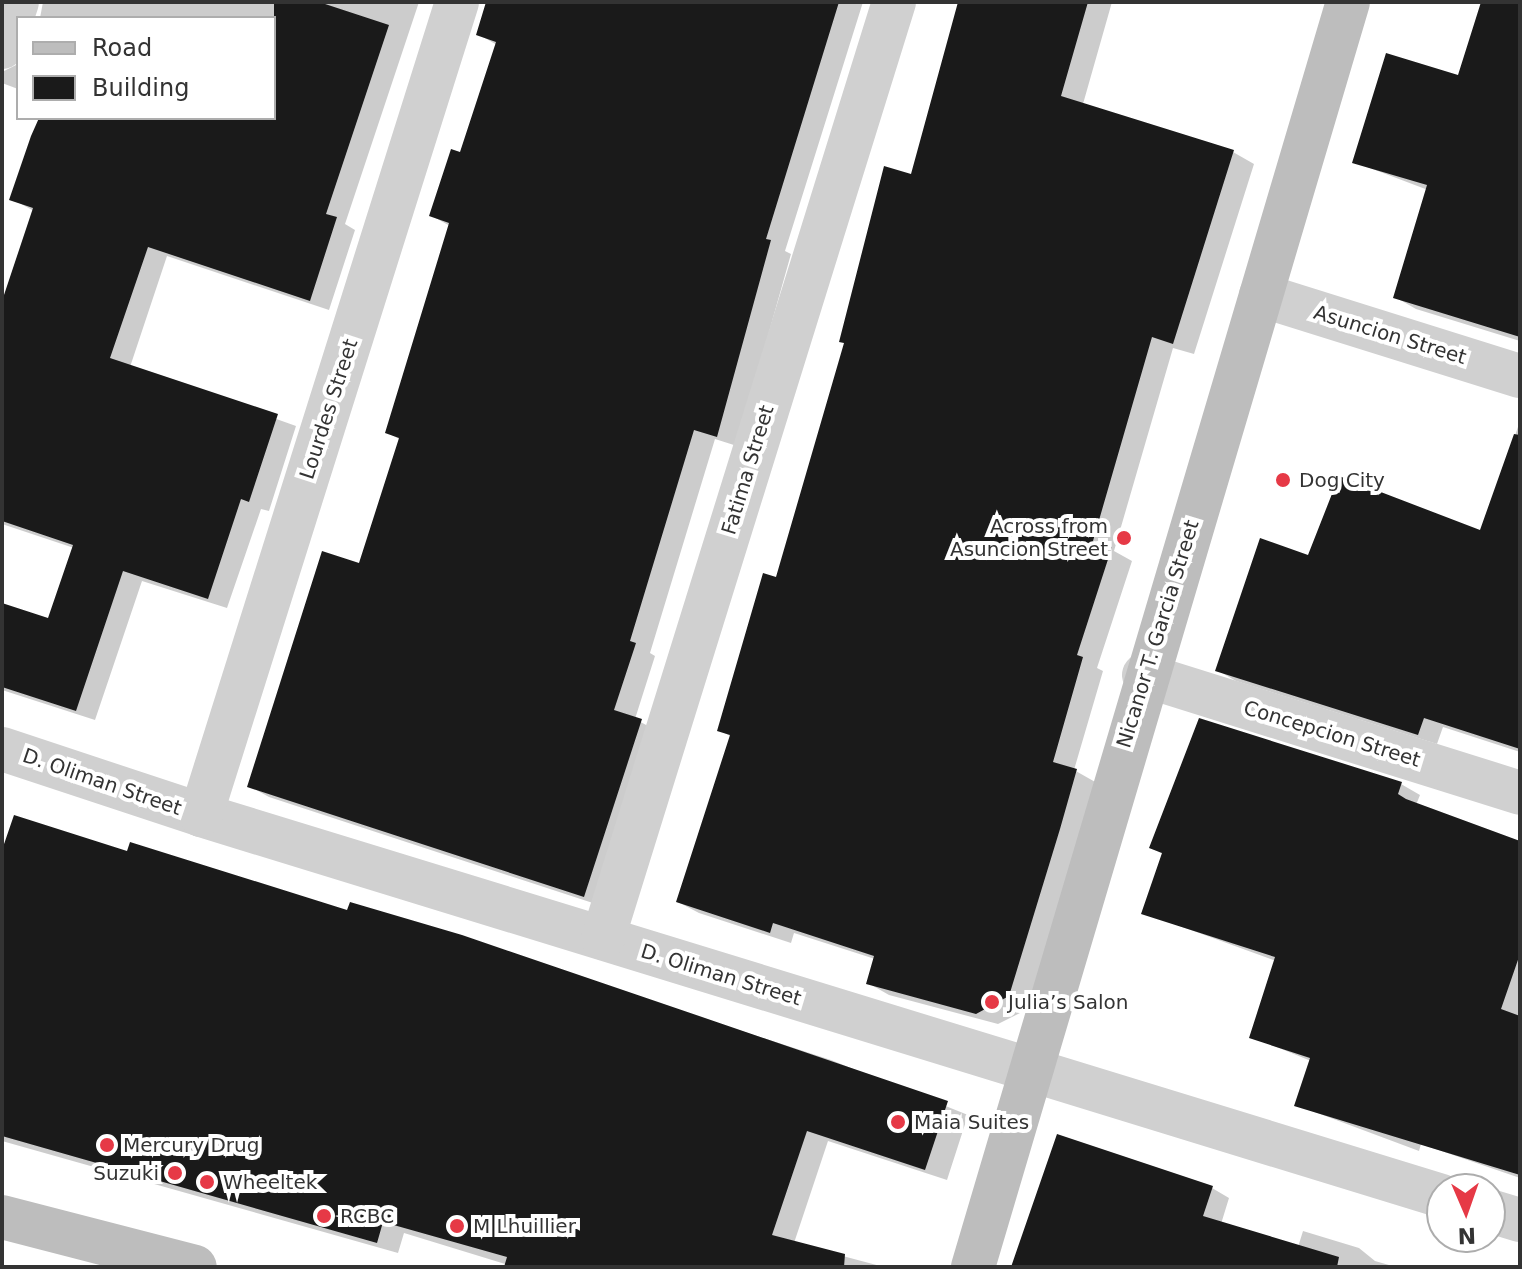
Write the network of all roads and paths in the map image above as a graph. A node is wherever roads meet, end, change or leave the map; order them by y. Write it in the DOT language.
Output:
graph roads {
  1 [pos="17,2"];
  2 [pos="457,2"];
  3 [pos="894,2"];
  4 [pos="1348,2"];
  5 [pos="2,47"];
  6 [pos="1261,295"];
  7 [pos="1520,376"];
  8 [pos="1144,675"];
  9 [pos="2,749"];
  10 [pos="1520,793"];
  11 [pos="201,815"];
  12 [pos="603,938"];
  13 [pos="1030,1070"];
  14 [pos="1426,1191"];
  15 [pos="2,1217"];
  16 [pos="107,1257"];
  17 [pos="195,1267"];
  18 [pos="973,1267"];
  1 -- 5 [label="street"];
  2 -- 11 [label="street, Lourdes Street"];
  3 -- 12 [label="street, Fatima Street"];
  4 -- 6 [label="street, Nicanor T. Garcia Street"];
  6 -- 7 [label="street, Asuncion Street"];
  6 -- 8 [label="street, Nicanor T. Garcia Street"];
  8 -- 10 [label="street, Concepcion Street"];
  8 -- 13 [label="street, Nicanor T. Garcia Street"];
  9 -- 11 [label="street, D. Oliman Street"];
  11 -- 12 [label="street, D. Oliman Street"];
  12 -- 13 [label="street, D. Oliman Street"];
  13 -- 14 [label="street, D. Oliman Street"];
  13 -- 18 [label="street, Nicanor T. Garcia Street"];
  15 -- 16 [label="street"];
  16 -- 17 [label="street"];
}
